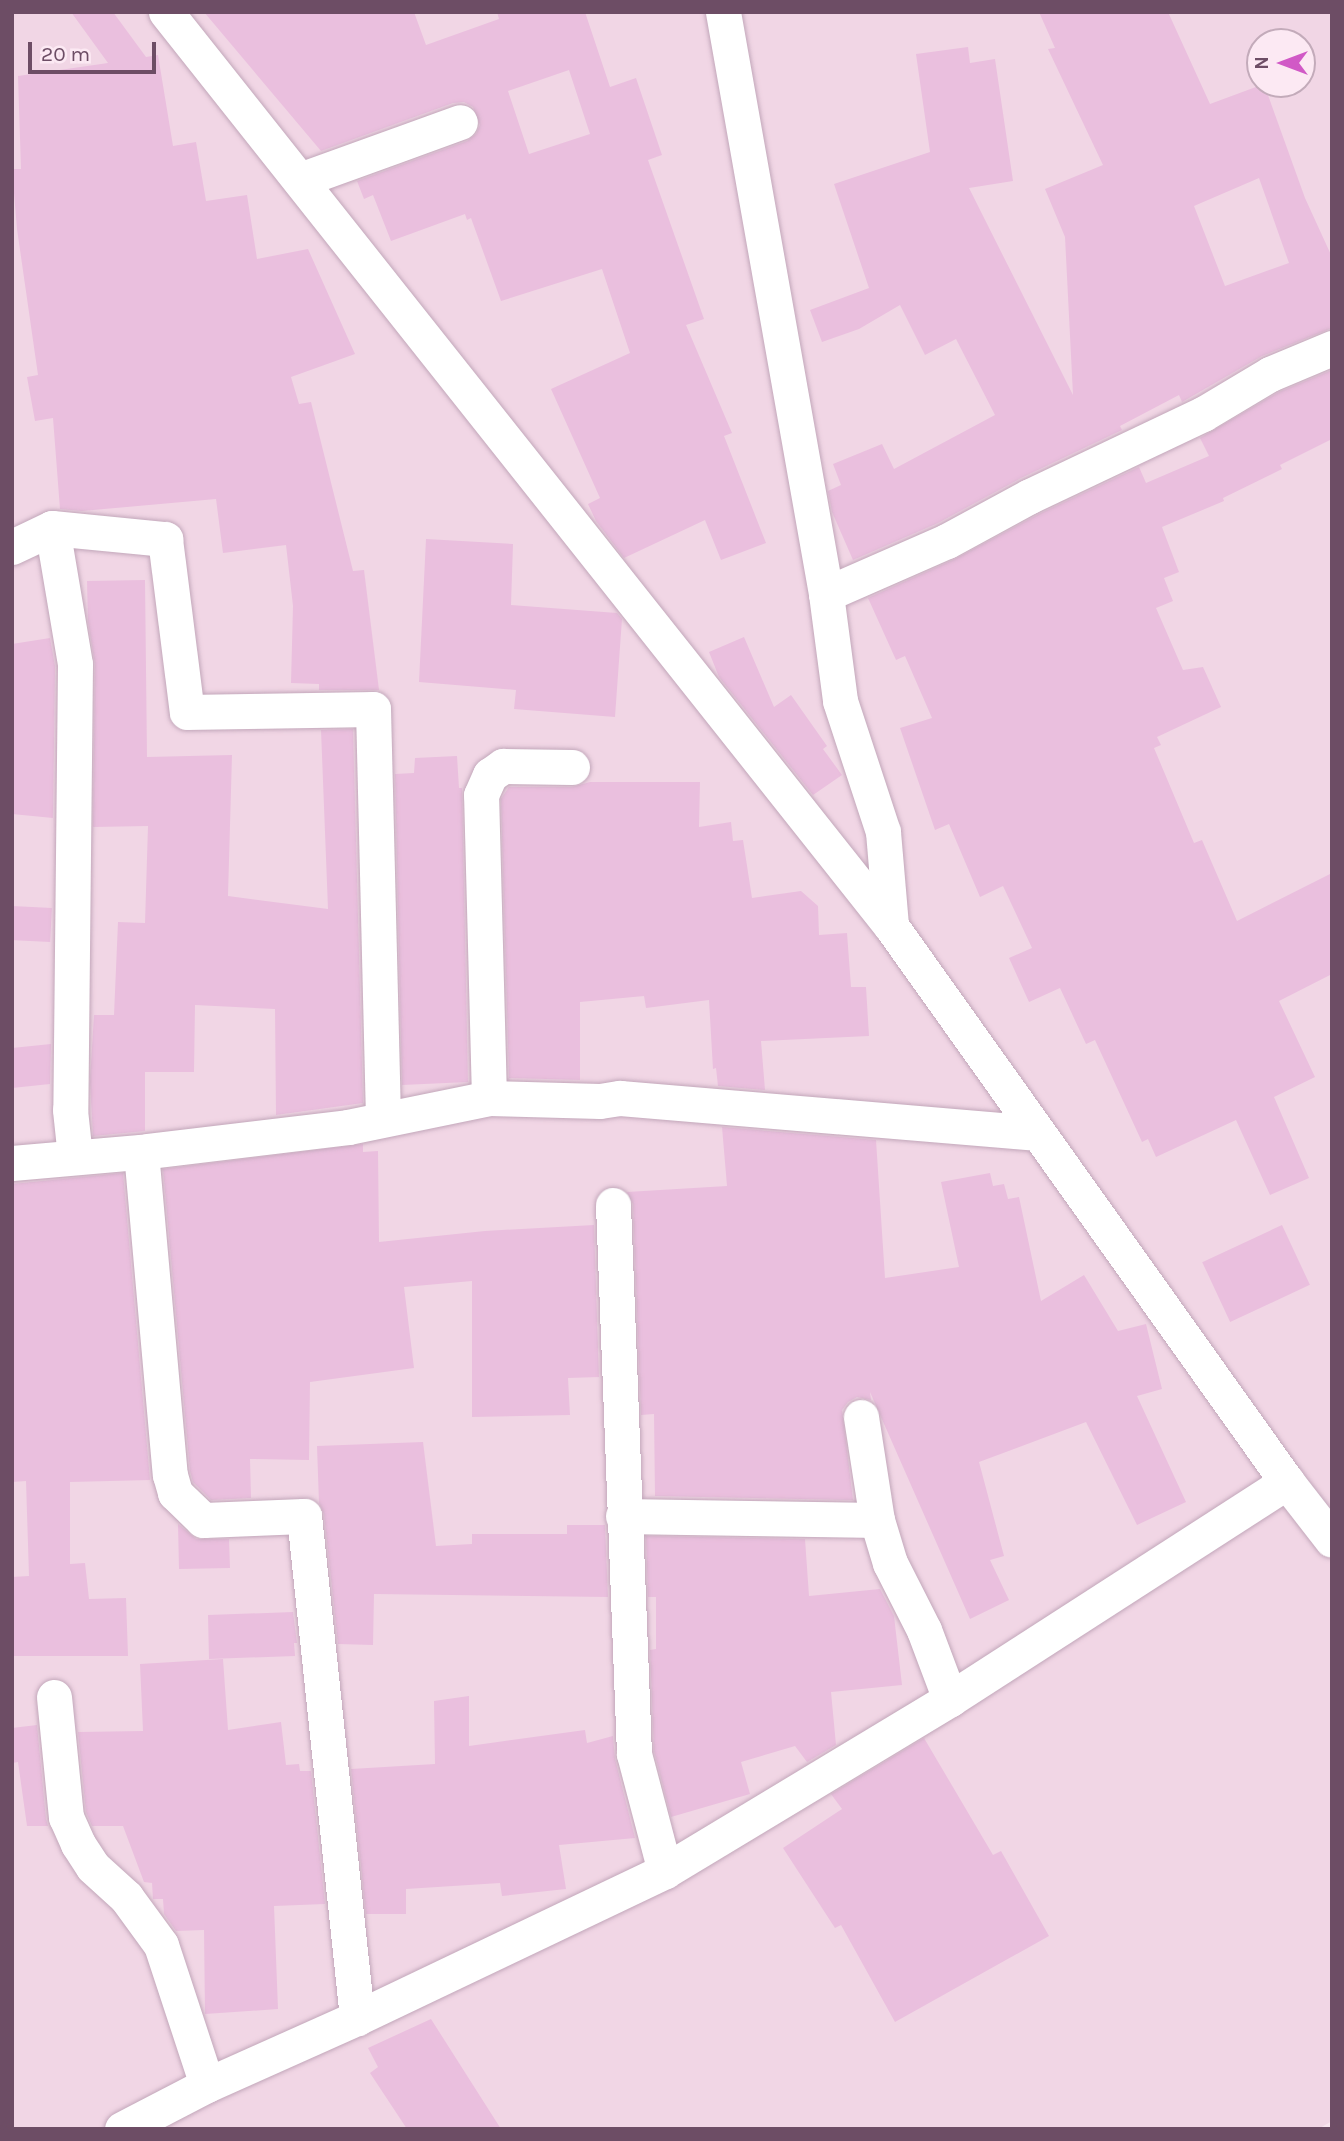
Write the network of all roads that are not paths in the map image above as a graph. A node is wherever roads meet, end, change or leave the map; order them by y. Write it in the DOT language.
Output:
graph roads {
  1 [pos="166,12"];
  2 [pos="723,12"];
  3 [pos="460,122"];
  4 [pos="300,180"];
  5 [pos="1332,348"];
  6 [pos="52,528"];
  7 [pos="12,547"];
  8 [pos="826,594"];
  9 [pos="572,767"];
  10 [pos="891,926"];
  11 [pos="489,1098"];
  12 [pos="383,1117"];
  13 [pos="1036,1133"];
  14 [pos="141,1152"];
  15 [pos="75,1157"];
  16 [pos="12,1163"];
  17 [pos="613,1205"];
  18 [pos="861,1417"];
  19 [pos="1287,1482"];
  20 [pos="623,1516"];
  21 [pos="877,1520"];
  22 [pos="1332,1540"];
  23 [pos="54,1697"];
  24 [pos="950,1699"];
  25 [pos="665,1871"];
  26 [pos="357,2018"];
  27 [pos="207,2085"];
  28 [pos="122,2129"];
  1 -- 4 [label="street"];
  2 -- 8 [label="street"];
  3 -- 4 [label="street"];
  4 -- 10 [label="street"];
  5 -- 8 [label="street"];
  6 -- 7 [label="street"];
  6 -- 12 [label="street"];
  6 -- 15 [label="street"];
  8 -- 10 [label="street"];
  9 -- 11 [label="street"];
  10 -- 13 [label="street"];
  11 -- 12 [label="street"];
  11 -- 13 [label="street"];
  12 -- 14 [label="street"];
  13 -- 19 [label="street"];
  14 -- 15 [label="street"];
  14 -- 26 [label="street"];
  15 -- 16 [label="street"];
  17 -- 20 [label="street"];
  18 -- 21 [label="street"];
  19 -- 22 [label="street"];
  19 -- 24 [label="street"];
  20 -- 21 [label="street"];
  20 -- 25 [label="street"];
  21 -- 24 [label="street"];
  23 -- 27 [label="street"];
  24 -- 25 [label="street"];
  25 -- 26 [label="street"];
  26 -- 27 [label="street"];
  27 -- 28 [label="street"];
}
